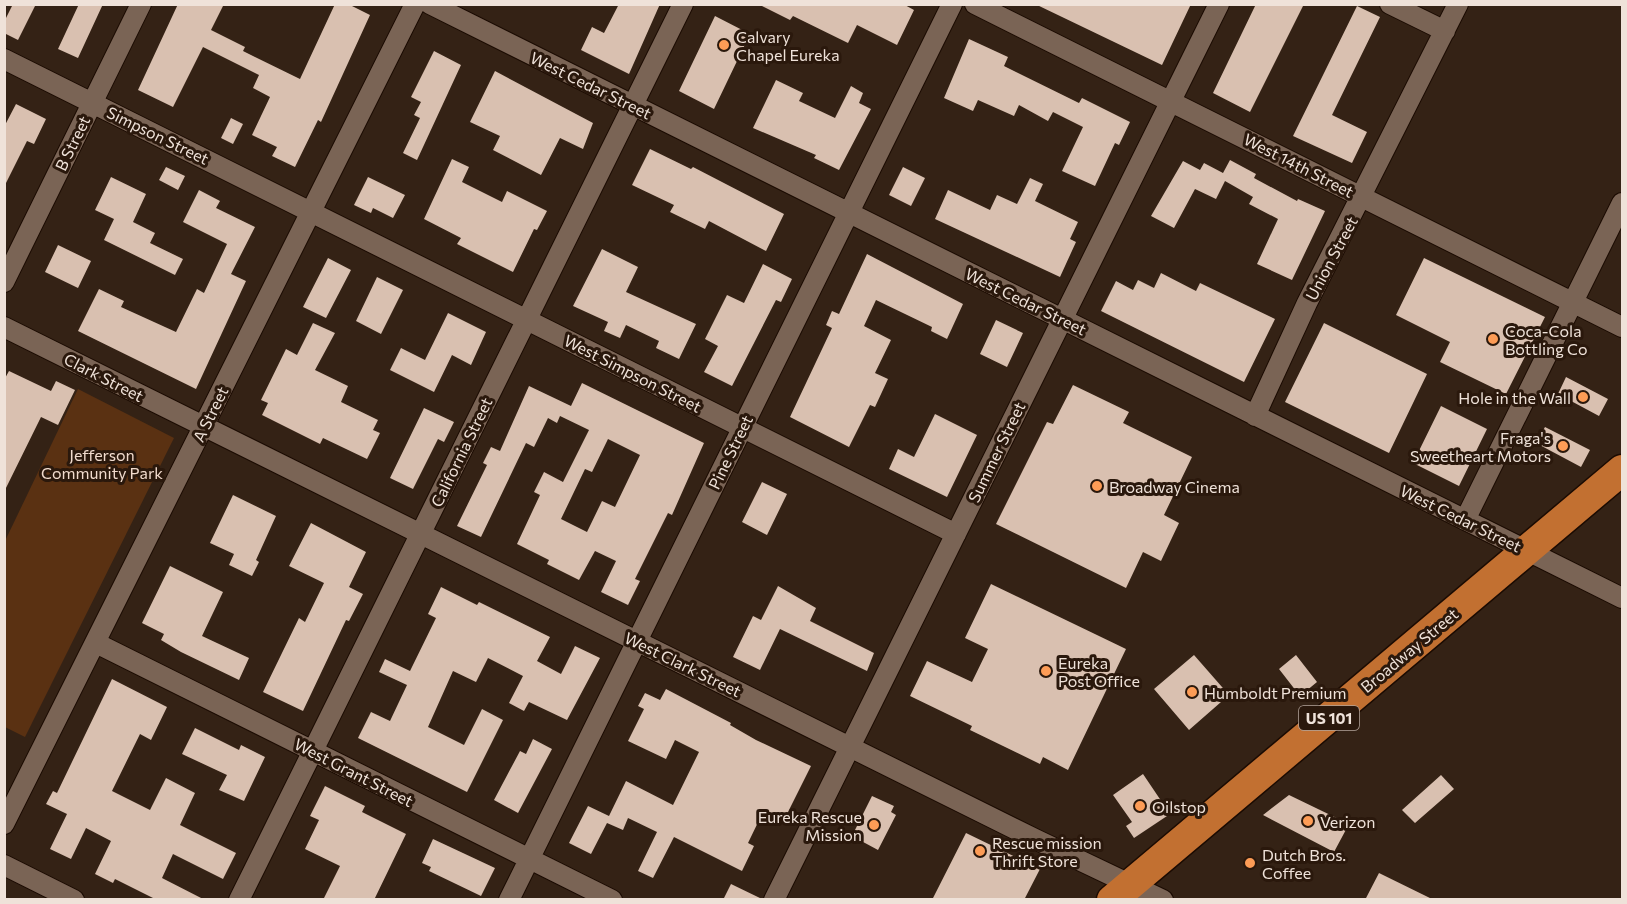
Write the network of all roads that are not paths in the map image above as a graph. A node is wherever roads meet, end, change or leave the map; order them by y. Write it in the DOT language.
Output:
graph roads {
  1 [pos="141,4"];
  2 [pos="415,4"];
  3 [pos="430,4"];
  4 [pos="683,4"];
  5 [pos="952,4"];
  6 [pos="975,4"];
  7 [pos="1219,4"];
  8 [pos="1390,4"];
  9 [pos="1458,4"];
  10 [pos="1445,32"];
  11 [pos="4,59"];
  12 [pos="1170,100"];
  13 [pos="92,102"];
  14 [pos="634,106"];
  15 [pos="1362,197"];
  16 [pos="1623,203"];
  17 [pos="311,211"];
  18 [pos="849,213"];
  19 [pos="4,282"];
  20 [pos="1572,304"];
  21 [pos="526,319"];
  22 [pos="1062,320"];
  23 [pos="4,327"];
  24 [pos="1623,327"];
  25 [pos="1255,416"];
  26 [pos="204,426"];
  27 [pos="742,427"];
  28 [pos="1623,470"];
  29 [pos="1465,520"];
  30 [pos="421,534"];
  31 [pos="956,534"];
  32 [pos="1526,551"];
  33 [pos="1623,598"];
  34 [pos="637,642"];
  35 [pos="96,643"];
  36 [pos="850,746"];
  37 [pos="312,751"];
  38 [pos="4,824"];
  39 [pos="530,859"];
  40 [pos="4,865"];
  41 [pos="1121,892"];
  42 [pos="74,900"];
  43 [pos="239,900"];
  44 [pos="509,900"];
  45 [pos="612,900"];
  46 [pos="774,900"];
  47 [pos="1163,900"];
  1 -- 13 [label="street, B Street"];
  2 -- 17 [label="street, A Street"];
  3 -- 14 [label="street, West Cedar Street"];
  4 -- 14 [label="street, California Street"];
  5 -- 18 [label="street, Pine Street"];
  6 -- 12 [label="street, West 14th Street"];
  7 -- 12 [label="street, Summer Street"];
  8 -- 10 [label="street"];
  9 -- 10 [label="street, Union Street"];
  10 -- 15 [label="street, Union Street"];
  11 -- 13 [label="street, Simpson Street"];
  12 -- 15 [label="street, West 14th Street"];
  12 -- 22 [label="street, Summer Street"];
  13 -- 17 [label="street, Simpson Street"];
  13 -- 19 [label="street, B Street"];
  14 -- 18 [label="street, West Cedar Street"];
  14 -- 21 [label="street, California Street"];
  15 -- 20 [label="street, West 14th Street"];
  15 -- 25 [label="street, Union Street"];
  16 -- 20 [label="street"];
  17 -- 21 [label="street, West Simpson Street"];
  17 -- 26 [label="street, A Street"];
  18 -- 22 [label="street, West Cedar Street"];
  18 -- 27 [label="street, Pine Street"];
  20 -- 24 [label="street, West 14th Street"];
  20 -- 29 [label="street"];
  21 -- 27 [label="street, West Simpson Street"];
  21 -- 30 [label="street, California Street"];
  22 -- 25 [label="street, West Cedar Street"];
  22 -- 31 [label="street, Summer Street"];
  23 -- 26 [label="street, Clark Street"];
  25 -- 29 [label="street, West Cedar Street"];
  26 -- 30 [label="street, West Clark Street"];
  26 -- 35 [label="street, A Street"];
  27 -- 31 [label="street, West Simpson Street"];
  27 -- 34 [label="street, Pine Street"];
  28 -- 32 [label="highway, Broadway Street / US 101"];
  29 -- 32 [label="street, West Cedar Street"];
  30 -- 34 [label="street, West Clark Street"];
  30 -- 37 [label="street, California Street"];
  31 -- 36 [label="street, Summer Street"];
  32 -- 33 [label="street, West Cedar Street"];
  32 -- 41 [label="highway, Broadway Street / US 101"];
  34 -- 36 [label="street, West Clark Street"];
  34 -- 39 [label="street, Pine Street"];
  35 -- 37 [label="street, West Grant Street"];
  35 -- 38 [label="street, A Street"];
  36 -- 41 [label="street, West Clark Street"];
  36 -- 46 [label="street, Summer Street"];
  37 -- 39 [label="street, West Grant Street"];
  37 -- 43 [label="street, California Street"];
  39 -- 44 [label="street, Pine Street"];
  39 -- 45 [label="street, West Grant Street"];
  40 -- 42 [label="street"];
  41 -- 47 [label="street, West Clark Street"];
}
